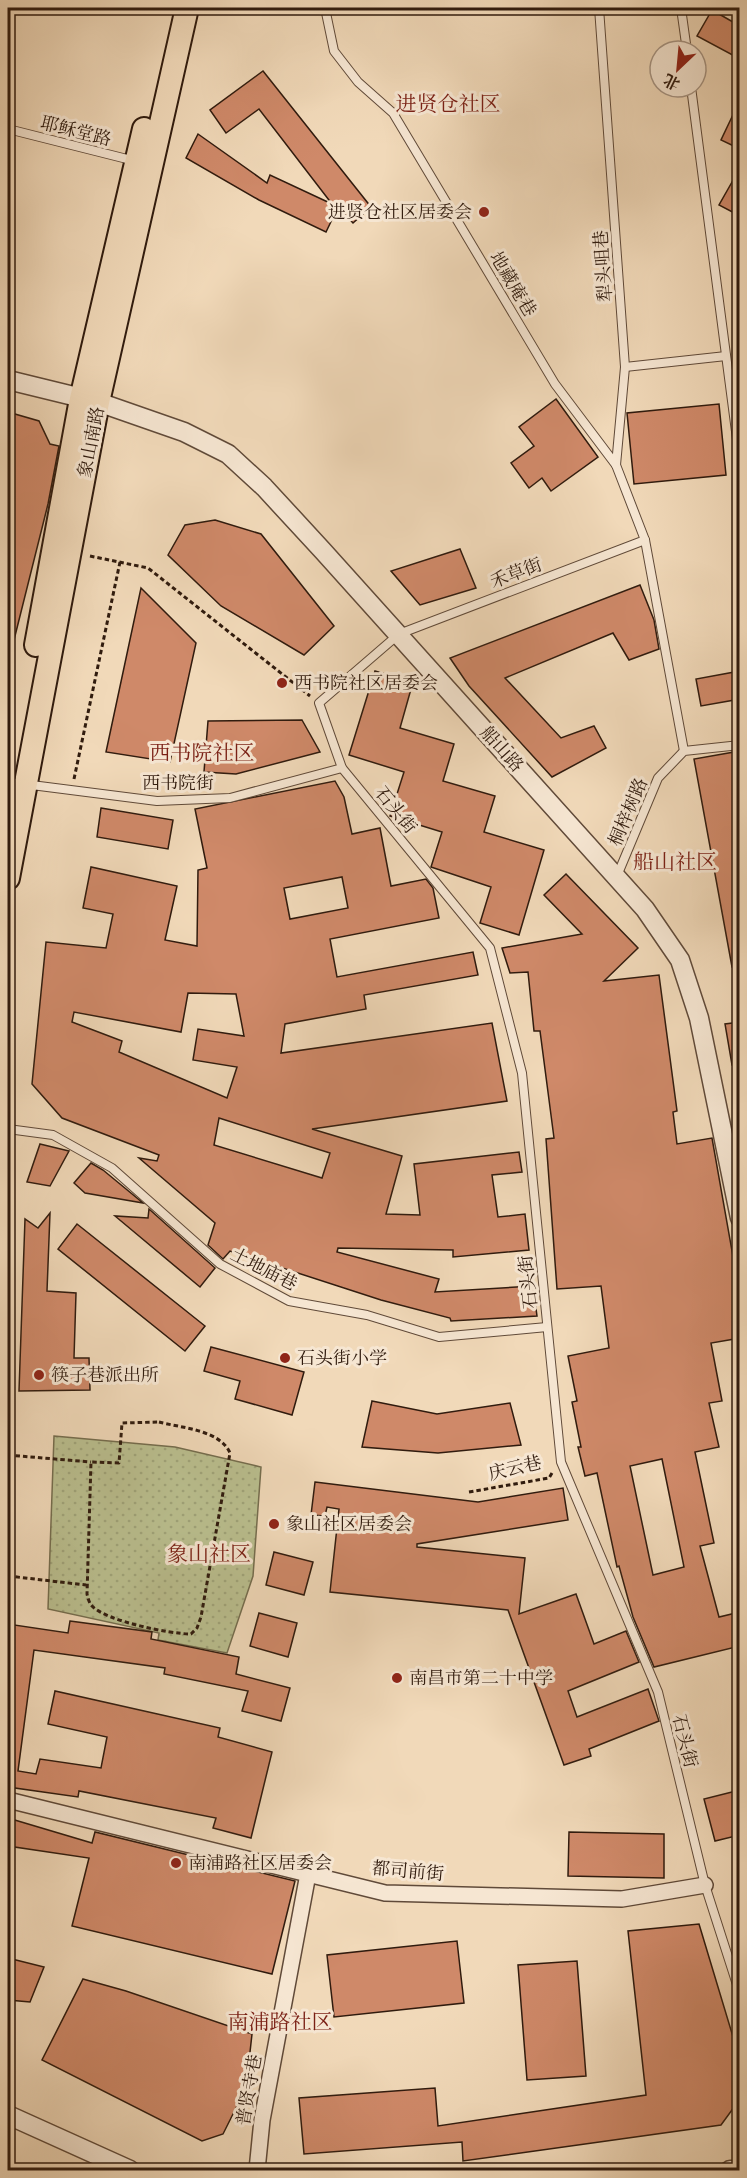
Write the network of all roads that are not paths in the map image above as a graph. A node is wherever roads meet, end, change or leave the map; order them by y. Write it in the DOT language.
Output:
graph roads {
  1 [pos="172,8"];
  2 [pos="187,8"];
  3 [pos="325,8"];
  4 [pos="599,8"];
  5 [pos="681,8"];
  6 [pos="685,39"];
  7 [pos="693,99"];
  8 [pos="8,129"];
  9 [pos="136,161"];
  10 [pos="726,356"];
  11 [pos="625,367"];
  12 [pos="8,380"];
  13 [pos="90,401"];
  14 [pos="740,462"];
  15 [pos="616,465"];
  16 [pos="645,540"];
  17 [pos="399,634"];
  18 [pos="740,745"];
  19 [pos="684,751"];
  20 [pos="342,768"];
  21 [pos="13,786"];
  22 [pos="616,877"];
  23 [pos="8,878"];
  24 [pos="8,1129"];
  25 [pos="740,1218"];
  26 [pos="547,1327"];
  27 [pos="8,1800"];
  28 [pos="308,1874"];
  29 [pos="705,1885"];
  30 [pos="740,1994"];
  31 [pos="8,2115"];
  32 [pos="130,2170"];
  33 [pos="257,2170"];
  34 [pos="730,2170"];
  35 [pos="740,2170"];
  1 -- 9 [label="main road, 象山南路"];
  2 -- 13 [label="main road, 象山南路"];
  3 -- 15 [label="lane, 地藏庵巷"];
  4 -- 11 [label="lane, 犁头咀巷"];
  5 -- 6 [label="lane"];
  7 -- 10 [label="lane"];
  8 -- 9 [label="lane, 耶稣堂路"];
  9 -- 13 [label="main road, 象山南路"];
  10 -- 11 [label="lane"];
  10 -- 14 [label="lane"];
  11 -- 15 [label="lane, 犁头咀巷"];
  12 -- 13 [label="street, 船山路"];
  13 -- 17 [label="street, 船山路"];
  13 -- 21 [label="main road, 象山南路"];
  13 -- 21 [label="main road, 象山南路"];
  15 -- 16 [label="lane"];
  16 -- 17 [label="lane, 禾草街"];
  16 -- 19 [label="lane"];
  17 -- 20 [label="lane, 石头街"];
  17 -- 22 [label="street, 船山路"];
  18 -- 19 [label="lane"];
  19 -- 22 [label="lane, 桐梓树路"];
  20 -- 21 [label="lane, 西书院街"];
  20 -- 26 [label="lane, 石头街"];
  21 -- 23 [label="main road, 象山南路"];
  22 -- 25 [label="street, 船山路"];
  24 -- 26 [label="lane, 土地庙巷"];
  26 -- 29 [label="lane, 石头街"];
  27 -- 28 [label="street, 都司前街"];
  28 -- 29 [label="street, 都司前街"];
  28 -- 33 [label="street, 普贤寺巷"];
  29 -- 30 [label="lane, 石头街"];
  31 -- 32 [label="street"];
  34 -- 35 [label="street"];
}
